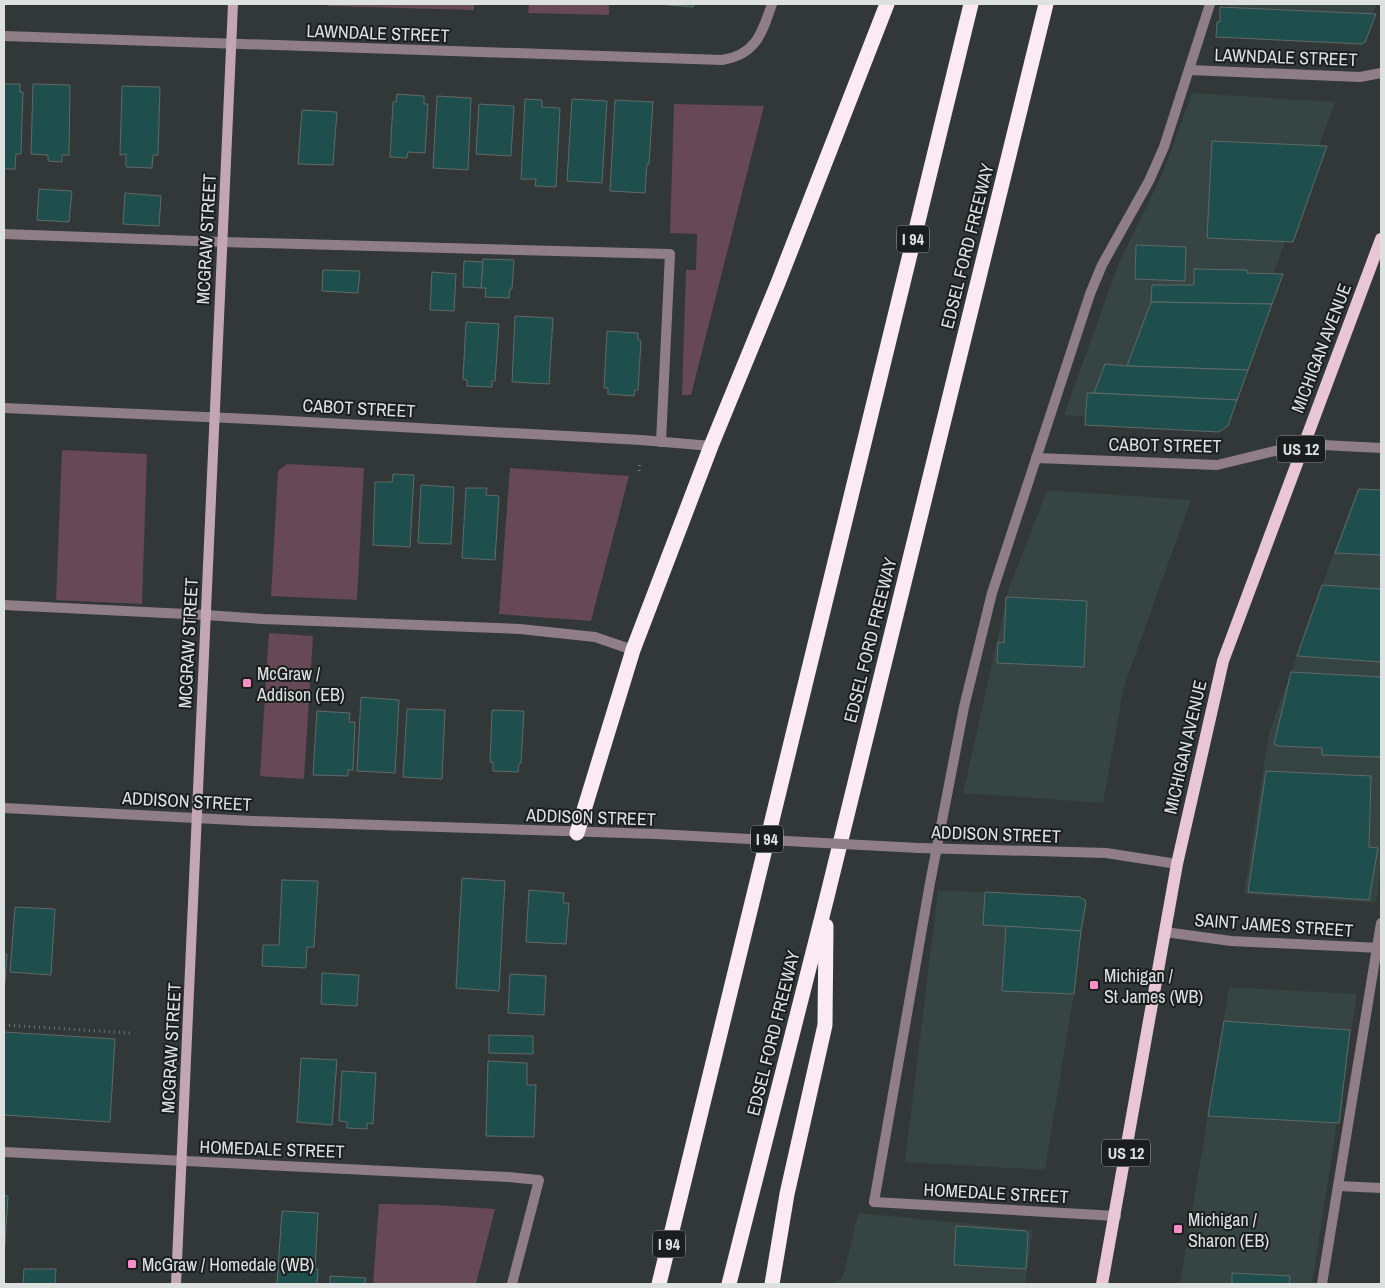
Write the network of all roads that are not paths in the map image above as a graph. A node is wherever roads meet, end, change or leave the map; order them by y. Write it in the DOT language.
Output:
graph roads {
  1 [pos="233,4"];
  2 [pos="772,4"];
  3 [pos="887,4"];
  4 [pos="971,4"];
  5 [pos="1046,4"];
  6 [pos="1210,4"];
  7 [pos="4,36"];
  8 [pos="232,44"];
  9 [pos="1189,70"];
  10 [pos="1381,73"];
  11 [pos="4,234"];
  12 [pos="1381,239"];
  13 [pos="222,242"];
  14 [pos="4,408"];
  15 [pos="214,418"];
  16 [pos="661,442"];
  17 [pos="1303,444"];
  18 [pos="711,446"];
  19 [pos="1381,448"];
  20 [pos="1036,458"];
  21 [pos="4,605"];
  22 [pos="206,615"];
  23 [pos="633,650"];
  24 [pos="4,808"];
  25 [pos="197,818"];
  26 [pos="577,832"];
  27 [pos="936,848"];
  28 [pos="1177,864"];
  29 [pos="826,901"];
  30 [pos="1381,923"];
  31 [pos="1165,932"];
  32 [pos="1379,948"];
  33 [pos="4,1152"];
  34 [pos="182,1162"];
  35 [pos="1338,1186"];
  36 [pos="1381,1188"];
  37 [pos="1116,1216"];
  38 [pos="176,1284"];
  39 [pos="512,1284"];
  40 [pos="659,1284"];
  41 [pos="729,1284"];
  42 [pos="772,1284"];
  43 [pos="1102,1284"];
  44 [pos="1322,1284"];
  1 -- 8 [label="street, MCGRAW STREET"];
  2 -- 8 [label="street, LAWNDALE STREET"];
  3 -- 18 [label="highway"];
  4 -- 40 [label="highway, I 94"];
  5 -- 29 [label="highway, EDSEL FORD FREEWAY"];
  6 -- 9 [label="street"];
  7 -- 8 [label="street, LAWNDALE STREET"];
  8 -- 13 [label="street, MCGRAW STREET"];
  9 -- 10 [label="street, LAWNDALE STREET"];
  9 -- 20 [label="street"];
  11 -- 13 [label="street"];
  12 -- 17 [label="main road, MICHIGAN AVENUE / US 12"];
  13 -- 15 [label="street, MCGRAW STREET"];
  13 -- 16 [label="street"];
  14 -- 15 [label="street, CABOT STREET"];
  15 -- 16 [label="street, CABOT STREET"];
  15 -- 22 [label="street, MCGRAW STREET"];
  16 -- 18 [label="street, CABOT STREET"];
  17 -- 19 [label="street, CABOT STREET"];
  17 -- 20 [label="street, CABOT STREET"];
  17 -- 28 [label="main road, MICHIGAN AVENUE / US 12"];
  18 -- 23 [label="highway"];
  20 -- 27 [label="street"];
  21 -- 22 [label="street"];
  22 -- 23 [label="street"];
  22 -- 25 [label="street, MCGRAW STREET"];
  23 -- 26 [label="highway"];
  24 -- 25 [label="street, ADDISON STREET"];
  25 -- 26 [label="street, ADDISON STREET"];
  25 -- 34 [label="street, MCGRAW STREET"];
  26 -- 27 [label="street, ADDISON STREET, bridge"];
  27 -- 28 [label="street, ADDISON STREET"];
  27 -- 37 [label="street, HOMEDALE STREET"];
  28 -- 31 [label="main road, MICHIGAN AVENUE / US 12"];
  29 -- 41 [label="highway, EDSEL FORD FREEWAY"];
  29 -- 42 [label="highway"];
  30 -- 32 [label="street"];
  31 -- 32 [label="street, SAINT JAMES STREET"];
  31 -- 37 [label="main road, MICHIGAN AVENUE / US 12"];
  32 -- 35 [label="street"];
  33 -- 34 [label="street, HOMEDALE STREET"];
  34 -- 38 [label="street, MCGRAW STREET"];
  34 -- 39 [label="street, HOMEDALE STREET"];
  35 -- 36 [label="street"];
  35 -- 44 [label="street"];
  37 -- 43 [label="main road, MICHIGAN AVENUE / US 12"];
}
